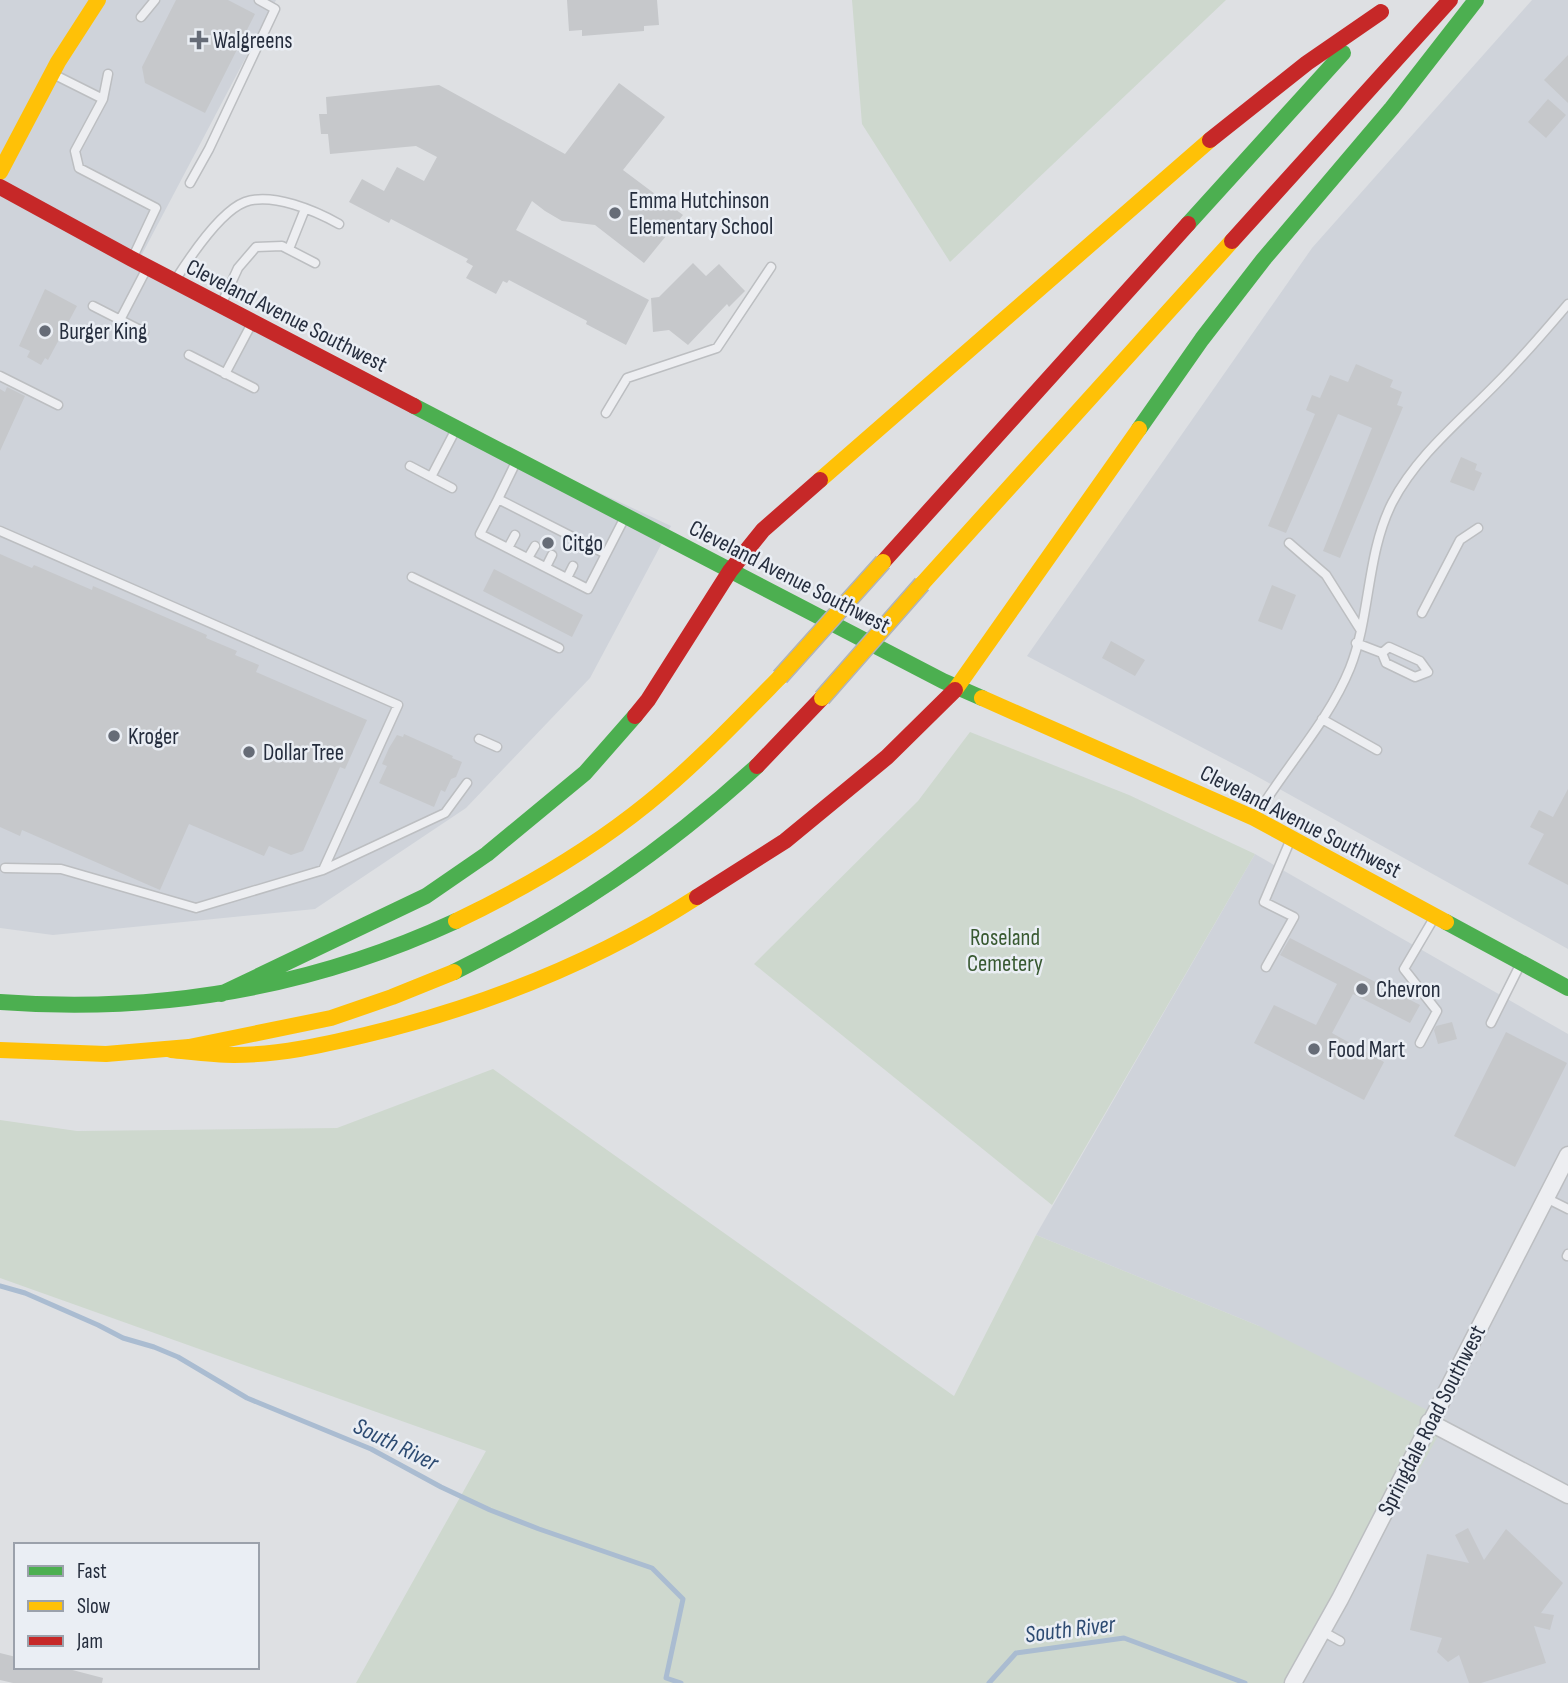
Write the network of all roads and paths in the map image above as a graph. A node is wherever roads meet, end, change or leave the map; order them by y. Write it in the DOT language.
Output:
graph roads {
  1 [pos="98,0"];
  2 [pos="155,0"];
  3 [pos="259,0"];
  4 [pos="1450,0"];
  5 [pos="1476,0"];
  6 [pos="275,4"];
  7 [pos="1386,6"];
  8 [pos="141,17"];
  9 [pos="52,74"];
  10 [pos="108,74"];
  11 [pos="103,99"];
  12 [pos="0,172"];
  13 [pos="190,183"];
  14 [pos="0,187"];
  15 [pos="304,209"];
  16 [pos="340,224"];
  17 [pos="289,249"];
  18 [pos="132,259"];
  19 [pos="315,263"];
  20 [pos="147,267"];
  21 [pos="771,267"];
  22 [pos="175,282"];
  23 [pos="1568,304"];
  24 [pos="221,306"];
  25 [pos="97,309"];
  26 [pos="120,320"];
  27 [pos="253,322"];
  28 [pos="144,332"];
  29 [pos="188,355"];
  30 [pos="225,374"];
  31 [pos="0,376"];
  32 [pos="254,388"];
  33 [pos="58,405"];
  34 [pos="606,413"];
  35 [pos="457,428"];
  36 [pos="518,459"];
  37 [pos="410,466"];
  38 [pos="431,477"];
  39 [pos="452,488"];
  40 [pos="498,499"];
  41 [pos="626,517"];
  42 [pos="1478,528"];
  43 [pos="0,531"];
  44 [pos="515,536"];
  45 [pos="1289,544"];
  46 [pos="535,546"];
  47 [pos="508,548"];
  48 [pos="606,554"];
  49 [pos="552,555"];
  50 [pos="528,558"];
  51 [pos="573,566"];
  52 [pos="546,567"];
  53 [pos="730,571"];
  54 [pos="412,577"];
  55 [pos="567,578"];
  56 [pos="1422,613"];
  57 [pos="1360,629"];
  58 [pos="1356,643"];
  59 [pos="559,648"];
  60 [pos="1382,653"];
  61 [pos="958,687"];
  62 [pos="1322,719"];
  63 [pos="479,739"];
  64 [pos="497,747"];
  65 [pos="1377,750"];
  66 [pos="467,783"];
  67 [pos="1254,818"];
  68 [pos="1291,838"];
  69 [pos="5,867"];
  70 [pos="323,870"];
  71 [pos="1435,916"];
  72 [pos="1521,962"];
  73 [pos="1266,967"];
  74 [pos="1568,988"];
  75 [pos="221,994"];
  76 [pos="0,1002"];
  77 [pos="1491,1023"];
  78 [pos="1420,1042"];
  79 [pos="171,1050"];
  80 [pos="0,1051"];
  81 [pos="1568,1156"];
  82 [pos="1546,1198"];
  83 [pos="1568,1209"];
  84 [pos="1429,1422"];
  85 [pos="1568,1495"];
  86 [pos="1322,1632"];
  87 [pos="1340,1641"];
  88 [pos="1293,1683"];
  1 -- 9 [label="main road"];
  2 -- 8 [label="lane"];
  3 -- 6 [label="lane"];
  4 -- 79 [label="main road, bridge"];
  5 -- 61 [label="main road"];
  6 -- 13 [label="lane"];
  7 -- 53 [label="main road"];
  7 -- 75 [label="main road, bridge"];
  9 -- 11 [label="lane"];
  9 -- 12 [label="main road"];
  10 -- 11 [label="lane"];
  11 -- 18 [label="lane"];
  14 -- 18 [label="main road, Cleveland Avenue Southwest"];
  15 -- 16 [label="lane"];
  15 -- 17 [label="lane"];
  15 -- 22 [label="lane"];
  17 -- 19 [label="lane"];
  17 -- 24 [label="lane"];
  18 -- 20 [label="main road, Cleveland Avenue Southwest"];
  20 -- 22 [label="main road, Cleveland Avenue Southwest"];
  20 -- 26 [label="lane"];
  21 -- 34 [label="lane"];
  22 -- 24 [label="main road, Cleveland Avenue Southwest"];
  23 -- 57 [label="lane"];
  24 -- 27 [label="main road, Cleveland Avenue Southwest"];
  25 -- 26 [label="lane"];
  26 -- 28 [label="lane"];
  27 -- 30 [label="lane"];
  27 -- 35 [label="main road, Cleveland Avenue Southwest"];
  29 -- 30 [label="lane"];
  30 -- 32 [label="lane"];
  31 -- 33 [label="lane"];
  35 -- 36 [label="main road, Cleveland Avenue Southwest"];
  35 -- 38 [label="lane"];
  36 -- 40 [label="lane"];
  36 -- 41 [label="main road, Cleveland Avenue Southwest"];
  37 -- 38 [label="lane"];
  38 -- 39 [label="lane"];
  40 -- 47 [label="lane"];
  40 -- 48 [label="lane"];
  41 -- 48 [label="lane"];
  41 -- 53 [label="main road, Cleveland Avenue Southwest"];
  42 -- 56 [label="lane"];
  43 -- 70 [label="lane"];
  44 -- 47 [label="lane"];
  45 -- 57 [label="lane"];
  46 -- 50 [label="lane"];
  47 -- 50 [label="lane"];
  48 -- 55 [label="lane"];
  49 -- 52 [label="lane"];
  50 -- 52 [label="lane"];
  51 -- 55 [label="lane"];
  52 -- 55 [label="lane"];
  53 -- 61 [label="main road, Cleveland Avenue Southwest"];
  53 -- 75 [label="main road"];
  54 -- 59 [label="lane"];
  57 -- 58 [label="lane"];
  58 -- 60 [label="lane"];
  58 -- 62 [label="lane"];
  60 -- 60 [label="lane"];
  61 -- 67 [label="main road, Cleveland Avenue Southwest"];
  61 -- 79 [label="main road"];
  62 -- 65 [label="lane"];
  62 -- 67 [label="lane"];
  63 -- 64 [label="lane"];
  66 -- 70 [label="lane"];
  67 -- 68 [label="main road, Cleveland Avenue Southwest"];
  68 -- 71 [label="main road, Cleveland Avenue Southwest"];
  68 -- 73 [label="lane"];
  69 -- 70 [label="lane"];
  71 -- 72 [label="main road, Cleveland Avenue Southwest"];
  71 -- 78 [label="lane"];
  72 -- 74 [label="main road, Cleveland Avenue Southwest"];
  72 -- 77 [label="lane"];
  75 -- 76 [label="main road"];
  79 -- 80 [label="main road"];
  81 -- 82 [label="street, Springdale Road Southwest"];
  82 -- 83 [label="lane"];
  82 -- 84 [label="street, Springdale Road Southwest"];
  84 -- 85 [label="street"];
  84 -- 86 [label="street, Springdale Road Southwest"];
  86 -- 87 [label="lane"];
  86 -- 88 [label="street, Springdale Road Southwest"];
}
